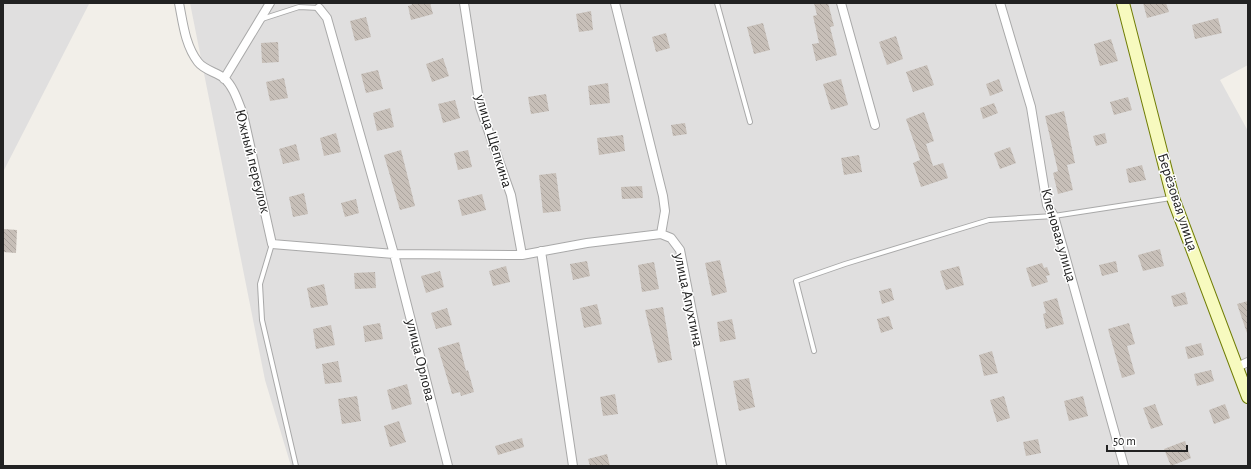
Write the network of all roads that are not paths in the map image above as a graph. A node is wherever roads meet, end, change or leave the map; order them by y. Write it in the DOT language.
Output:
graph roads {
  1 [pos="179,3"];
  2 [pos="270,3"];
  3 [pos="464,3"];
  4 [pos="615,3"];
  5 [pos="717,3"];
  6 [pos="841,3"];
  7 [pos="1000,3"];
  8 [pos="1123,3"];
  9 [pos="319,8"];
  10 [pos="259,20"];
  11 [pos="224,79"];
  12 [pos="750,122"];
  13 [pos="875,125"];
  14 [pos="1173,198"];
  15 [pos="1054,216"];
  16 [pos="661,234"];
  17 [pos="272,244"];
  18 [pos="541,251"];
  19 [pos="394,254"];
  20 [pos="522,255"];
  21 [pos="814,351"];
  22 [pos="1242,365"];
  23 [pos="1248,397"];
  24 [pos="296,466"];
  25 [pos="448,466"];
  26 [pos="573,466"];
  27 [pos="722,466"];
  28 [pos="1124,466"];
  1 -- 11 [label="street, Южный переулок"];
  2 -- 10 [label="street"];
  3 -- 20 [label="street, улица Щепкина"];
  4 -- 16 [label="street"];
  5 -- 12 [label="lane"];
  6 -- 13 [label="street"];
  7 -- 15 [label="street, Кленовая улица"];
  8 -- 14 [label="main road, Берёзовая улица"];
  9 -- 10 [label="lane"];
  9 -- 19 [label="street, улица Орлова"];
  10 -- 11 [label="street"];
  11 -- 17 [label="street, Южный переулок"];
  14 -- 15 [label="lane"];
  14 -- 22 [label="main road, Берёзовая улица"];
  15 -- 21 [label="lane"];
  15 -- 28 [label="street, Кленовая улица"];
  16 -- 18 [label="street"];
  16 -- 27 [label="street, улица Апухтина"];
  17 -- 19 [label="street"];
  17 -- 24 [label="lane"];
  18 -- 20 [label="street"];
  18 -- 26 [label="street"];
  19 -- 20 [label="street"];
  19 -- 25 [label="street, улица Орлова"];
  22 -- 23 [label="main road, Берёзовая улица"];
}
